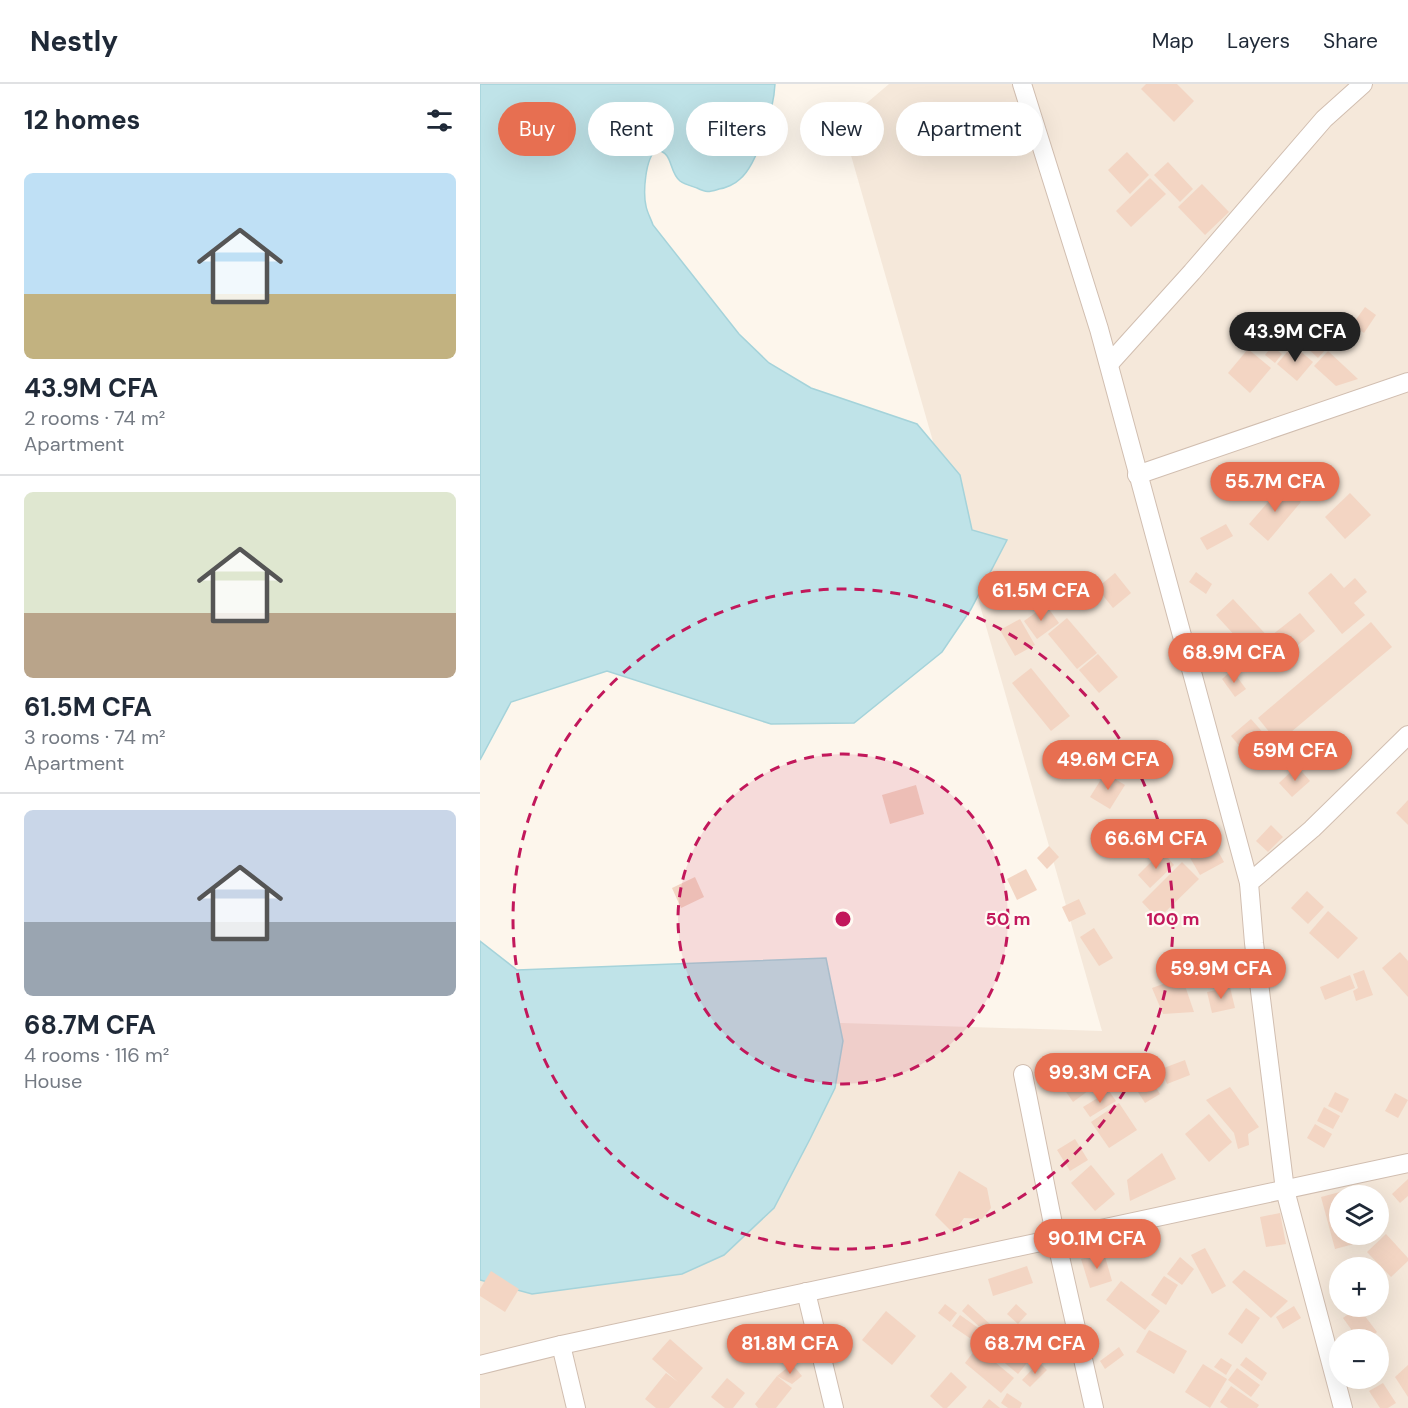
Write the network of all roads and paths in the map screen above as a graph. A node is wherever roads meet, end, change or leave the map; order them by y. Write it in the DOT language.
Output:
graph roads {
  1 [pos="1022,84"];
  2 [pos="1363,84"];
  3 [pos="1109,364"];
  4 [pos="1408,382"];
  5 [pos="1137,475"];
  6 [pos="1408,735"];
  7 [pos="1249,883"];
  8 [pos="1023,1074"];
  9 [pos="1408,1163"];
  10 [pos="1285,1190"];
  11 [pos="1056,1239"];
  12 [pos="806,1292"];
  13 [pos="561,1345"];
  14 [pos="480,1365"];
  15 [pos="576,1408"];
  16 [pos="834,1408"];
  17 [pos="1094,1408"];
  18 [pos="1343,1408"];
  1 -- 3 [label="street"];
  2 -- 3 [label="street"];
  3 -- 5 [label="street"];
  4 -- 5 [label="street"];
  5 -- 7 [label="street"];
  6 -- 7 [label="street"];
  7 -- 10 [label="street"];
  8 -- 11 [label="street"];
  9 -- 10 [label="street"];
  10 -- 11 [label="street"];
  10 -- 18 [label="street"];
  11 -- 12 [label="street"];
  11 -- 17 [label="street"];
  12 -- 13 [label="street"];
  12 -- 16 [label="street"];
  13 -- 14 [label="street"];
  13 -- 15 [label="street"];
}
